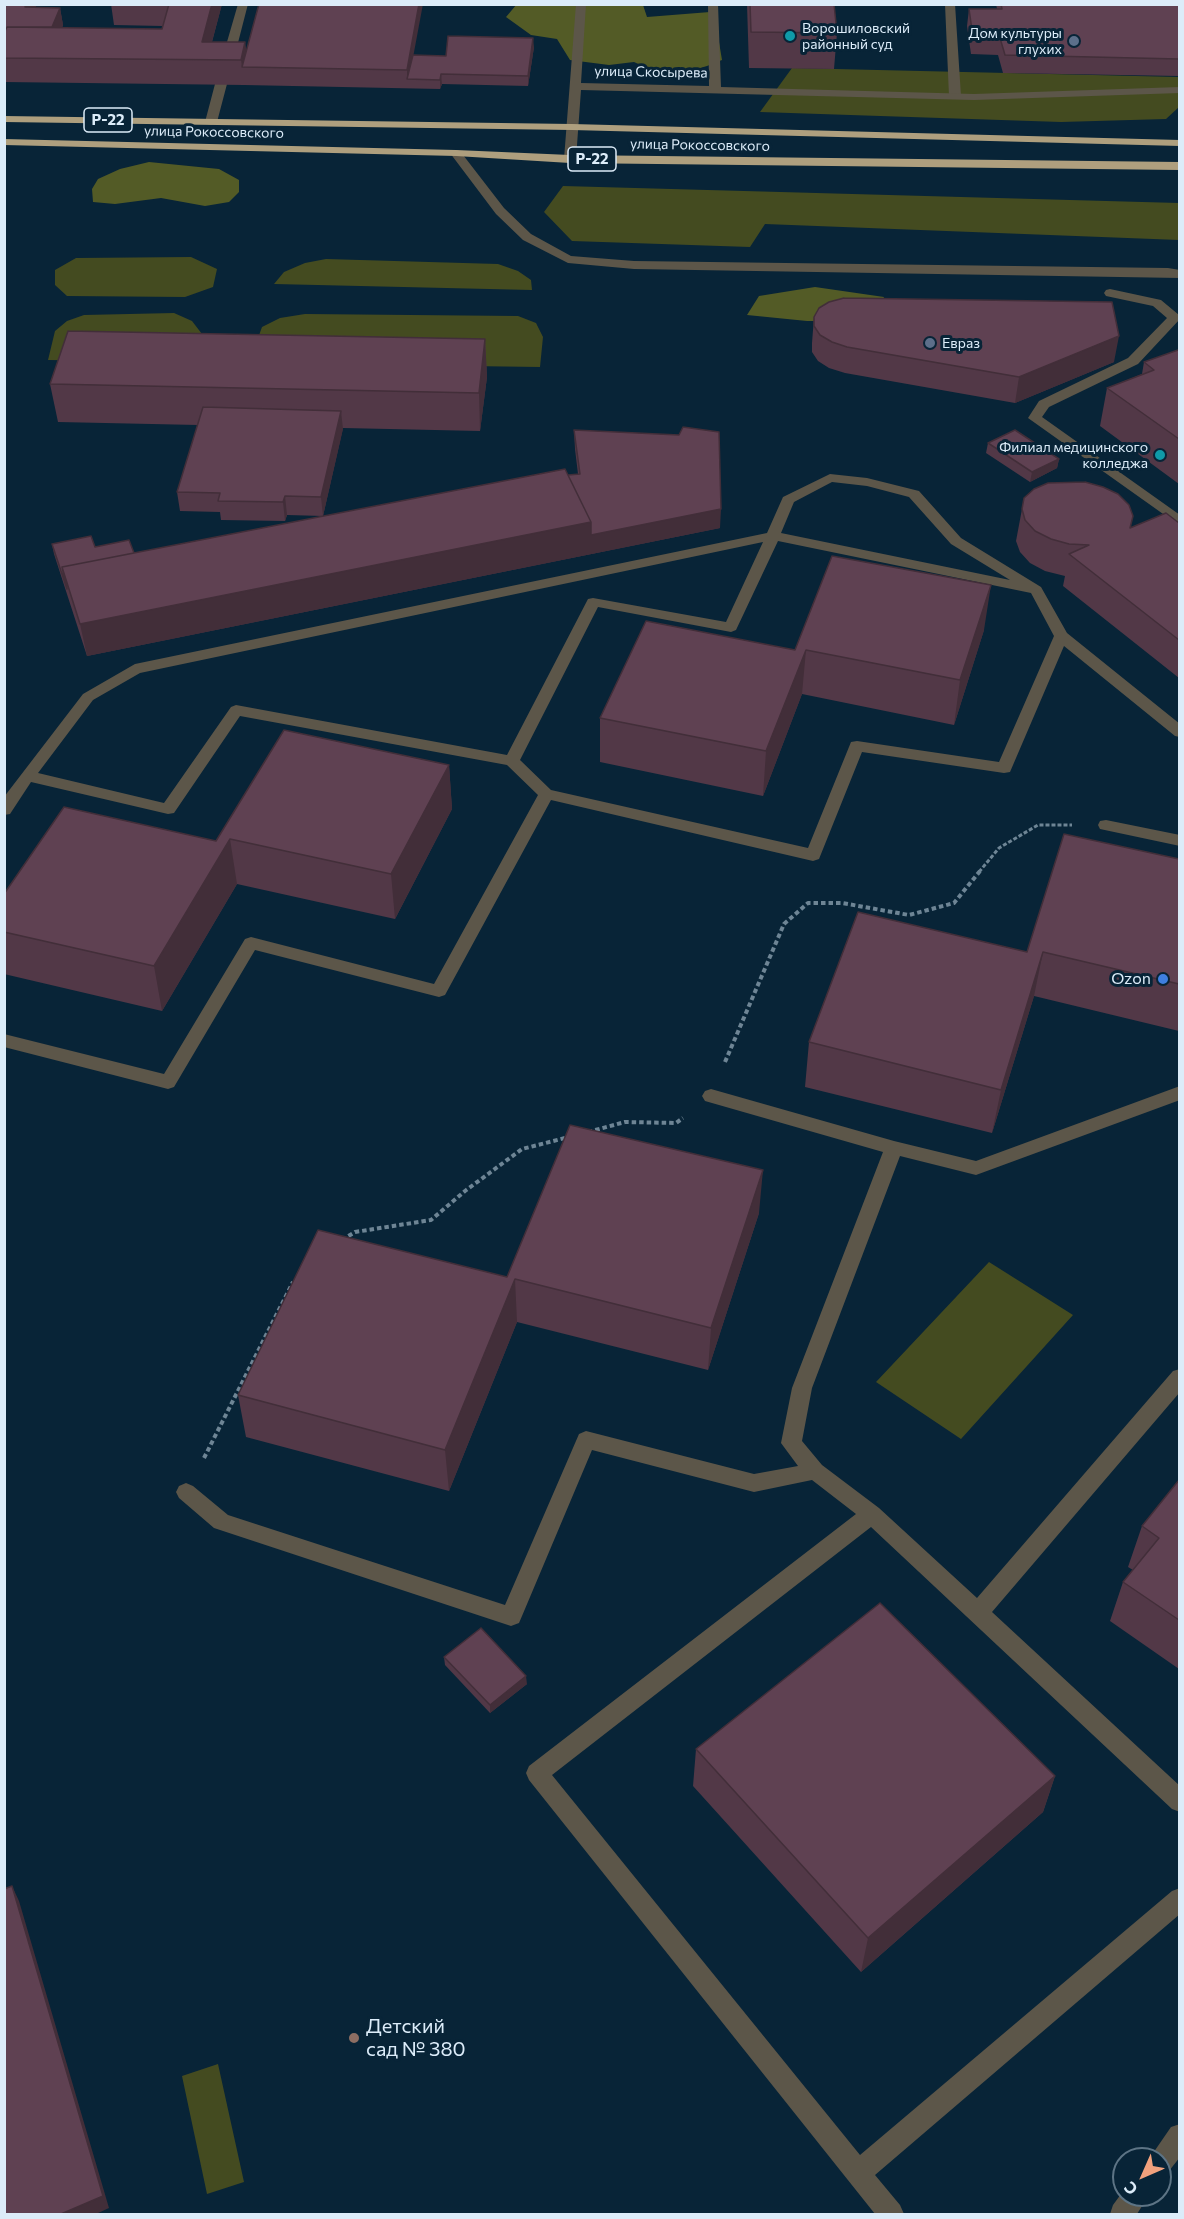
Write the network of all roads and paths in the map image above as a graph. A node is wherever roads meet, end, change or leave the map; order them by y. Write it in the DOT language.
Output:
graph roads {
  1 [pos="243,4"];
  2 [pos="581,4"];
  3 [pos="713,4"];
  4 [pos="950,4"];
  5 [pos="226,66"];
  6 [pos="221,84"];
  7 [pos="574,86"];
  8 [pos="715,88"];
  9 [pos="1179,90"];
  10 [pos="955,96"];
  11 [pos="4,119"];
  12 [pos="211,122"];
  13 [pos="572,127"];
  14 [pos="4,142"];
  15 [pos="1179,143"];
  16 [pos="456,153"];
  17 [pos="570,159"];
  18 [pos="1179,166"];
  19 [pos="1179,274"];
  20 [pos="1110,293"];
  21 [pos="1179,522"];
  22 [pos="773,536"];
  23 [pos="608,570"];
  24 [pos="1036,590"];
  25 [pos="592,602"];
  26 [pos="1061,636"];
  27 [pos="1179,732"];
  28 [pos="512,761"];
  29 [pos="27,776"];
  30 [pos="546,794"];
  31 [pos="4,810"];
  32 [pos="1106,825"];
  33 [pos="1179,841"];
  34 [pos="4,1040"];
  35 [pos="1179,1093"];
  36 [pos="711,1096"];
  37 [pos="894,1148"];
  38 [pos="334,1244"];
  39 [pos="298,1273"];
  40 [pos="1179,1377"];
  41 [pos="815,1471"];
  42 [pos="186,1492"];
  43 [pos="872,1514"];
  44 [pos="978,1612"];
  45 [pos="1179,1801"];
  46 [pos="1179,1899"];
  47 [pos="858,2173"];
  48 [pos="891,2214"];
  1 -- 5 [label="street"];
  2 -- 7 [label="street, улица Скосырева"];
  3 -- 8 [label="street, улица Скосырева"];
  4 -- 10 [label="street"];
  6 -- 12 [label="street"];
  7 -- 8 [label="street, улица Скосырева"];
  7 -- 13 [label="street, улица Скосырева"];
  8 -- 10 [label="street"];
  9 -- 10 [label="street"];
  11 -- 12 [label="highway, улица Рокоссовского / Р-22"];
  12 -- 13 [label="highway, улица Рокоссовского / Р-22"];
  13 -- 15 [label="highway, улица Рокоссовского / Р-22"];
  13 -- 17 [label="street, улица Скосырева"];
  14 -- 16 [label="highway, улица Рокоссовского / Р-22"];
  16 -- 17 [label="highway, улица Рокоссовского / Р-22"];
  16 -- 19 [label="street"];
  17 -- 18 [label="highway, улица Рокоссовского / Р-22"];
  20 -- 21 [label="street"];
  22 -- 23 [label="street"];
  22 -- 24 [label="street"];
  22 -- 24 [label="street"];
  22 -- 25 [label="street"];
  23 -- 25 [label="street"];
  23 -- 29 [label="street"];
  24 -- 26 [label="street"];
  25 -- 28 [label="street"];
  26 -- 27 [label="street"];
  26 -- 30 [label="street"];
  28 -- 29 [label="street"];
  28 -- 30 [label="street"];
  29 -- 31 [label="street"];
  30 -- 34 [label="street"];
  32 -- 33 [label="street"];
  32 -- 36 [label="path"];
  35 -- 37 [label="street"];
  36 -- 37 [label="street"];
  36 -- 38 [label="path"];
  37 -- 41 [label="street"];
  39 -- 42 [label="path"];
  40 -- 44 [label="street"];
  41 -- 42 [label="street"];
  41 -- 43 [label="street"];
  43 -- 44 [label="street"];
  43 -- 47 [label="street"];
  44 -- 45 [label="street"];
  46 -- 47 [label="street"];
  47 -- 48 [label="street"];
}
